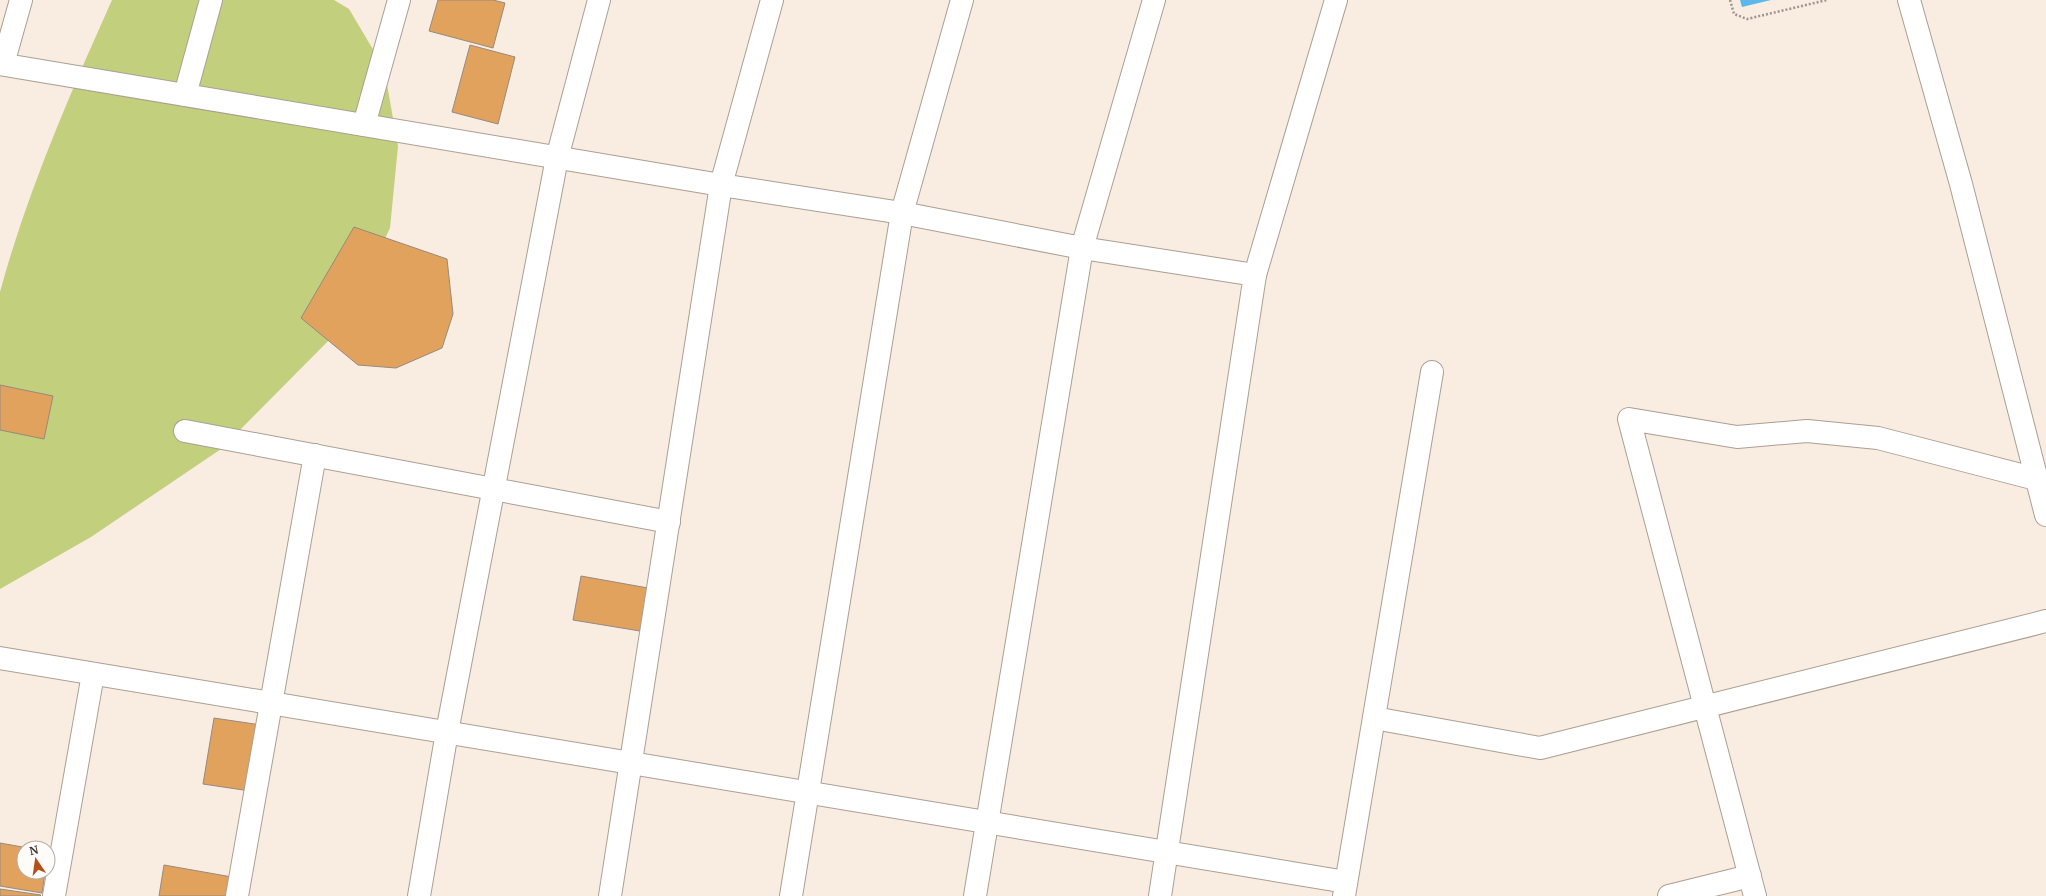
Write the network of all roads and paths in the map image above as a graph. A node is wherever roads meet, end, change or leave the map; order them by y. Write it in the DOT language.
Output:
graph roads {
  1 [pos="21,0"];
  2 [pos="211,0"];
  3 [pos="399,0"];
  4 [pos="599,0"];
  5 [pos="772,0"];
  6 [pos="962,0"];
  7 [pos="1154,0"];
  8 [pos="1336,0"];
  9 [pos="1730,0"];
  10 [pos="1827,0"];
  11 [pos="1909,0"];
  12 [pos="2,64"];
  13 [pos="185,95"];
  14 [pos="364,125"];
  15 [pos="557,158"];
  16 [pos="721,185"];
  17 [pos="902,212"];
  18 [pos="1082,248"];
  19 [pos="1255,276"];
  20 [pos="1432,372"];
  21 [pos="185,431"];
  22 [pos="315,455"];
  23 [pos="2036,479"];
  24 [pos="494,489"];
  25 [pos="2046,515"];
  26 [pos="668,522"];
  27 [pos="2046,621"];
  28 [pos="0,658"];
  29 [pos="93,674"];
  30 [pos="271,703"];
  31 [pos="1705,707"];
  32 [pos="1374,718"];
  33 [pos="447,732"];
  34 [pos="631,763"];
  35 [pos="808,792"];
  36 [pos="987,822"];
  37 [pos="1167,852"];
  38 [pos="1753,886"];
  39 [pos="1345,889"];
  40 [pos="54,896"];
  41 [pos="237,896"];
  42 [pos="419,896"];
  43 [pos="610,896"];
  44 [pos="791,896"];
  45 [pos="974,896"];
  46 [pos="1160,896"];
  47 [pos="1669,896"];
  1 -- 12 [label="street"];
  2 -- 13 [label="street"];
  3 -- 14 [label="street"];
  4 -- 15 [label="street"];
  5 -- 16 [label="street"];
  6 -- 17 [label="street"];
  7 -- 18 [label="street"];
  8 -- 19 [label="street"];
  9 -- 10 [label="path"];
  11 -- 23 [label="street"];
  12 -- 13 [label="street"];
  13 -- 14 [label="street"];
  14 -- 15 [label="street"];
  15 -- 16 [label="street"];
  15 -- 24 [label="street"];
  16 -- 17 [label="street"];
  16 -- 26 [label="street"];
  17 -- 18 [label="street"];
  17 -- 35 [label="street"];
  18 -- 19 [label="street"];
  18 -- 36 [label="street"];
  19 -- 37 [label="street"];
  20 -- 32 [label="street"];
  21 -- 22 [label="street"];
  22 -- 24 [label="street"];
  22 -- 30 [label="street"];
  23 -- 25 [label="street"];
  23 -- 31 [label="street"];
  24 -- 26 [label="street"];
  24 -- 33 [label="street"];
  26 -- 34 [label="street"];
  27 -- 31 [label="street"];
  28 -- 29 [label="street"];
  29 -- 30 [label="street"];
  29 -- 40 [label="street"];
  30 -- 33 [label="street"];
  30 -- 41 [label="street"];
  31 -- 32 [label="street"];
  31 -- 38 [label="street"];
  32 -- 39 [label="street"];
  33 -- 34 [label="street"];
  33 -- 42 [label="street"];
  34 -- 35 [label="street"];
  34 -- 43 [label="street"];
  35 -- 36 [label="street"];
  35 -- 44 [label="street"];
  36 -- 37 [label="street"];
  36 -- 45 [label="street"];
  37 -- 39 [label="street"];
  37 -- 46 [label="street"];
  38 -- 47 [label="street"];
}
